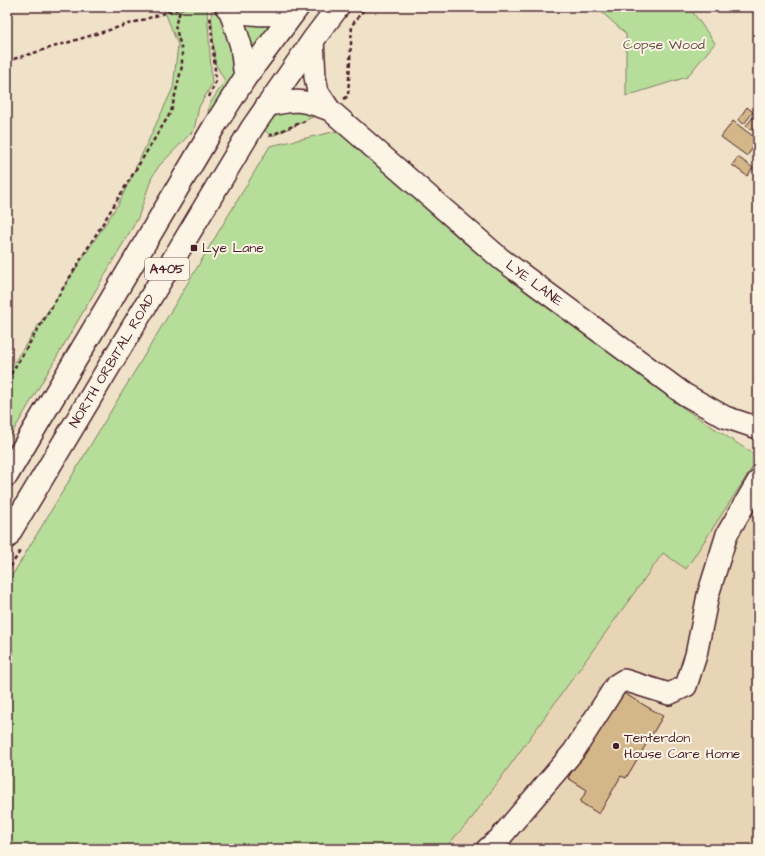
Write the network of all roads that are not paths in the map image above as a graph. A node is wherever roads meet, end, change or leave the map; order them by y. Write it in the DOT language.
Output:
graph roads {
  1 [pos="338,7"];
  2 [pos="228,9"];
  3 [pos="295,11"];
  4 [pos="312,40"];
  5 [pos="245,78"];
  6 [pos="266,106"];
  7 [pos="330,110"];
  8 [pos="758,428"];
  9 [pos="7,475"];
  10 [pos="758,481"];
  11 [pos="7,537"];
  12 [pos="488,849"];
  1 -- 4 [label="highway, NORTH ORBITAL ROAD / A405"];
  2 -- 3 [label="street"];
  2 -- 5 [label="street"];
  3 -- 5 [label="highway, A405"];
  4 -- 6 [label="highway, NORTH ORBITAL ROAD / A405"];
  4 -- 7 [label="street, LYE LANE"];
  5 -- 9 [label="highway, A405"];
  6 -- 7 [label="street, LYE LANE"];
  6 -- 11 [label="highway, NORTH ORBITAL ROAD / A405"];
  7 -- 8 [label="street, LYE LANE"];
  10 -- 12 [label="street"];
}
